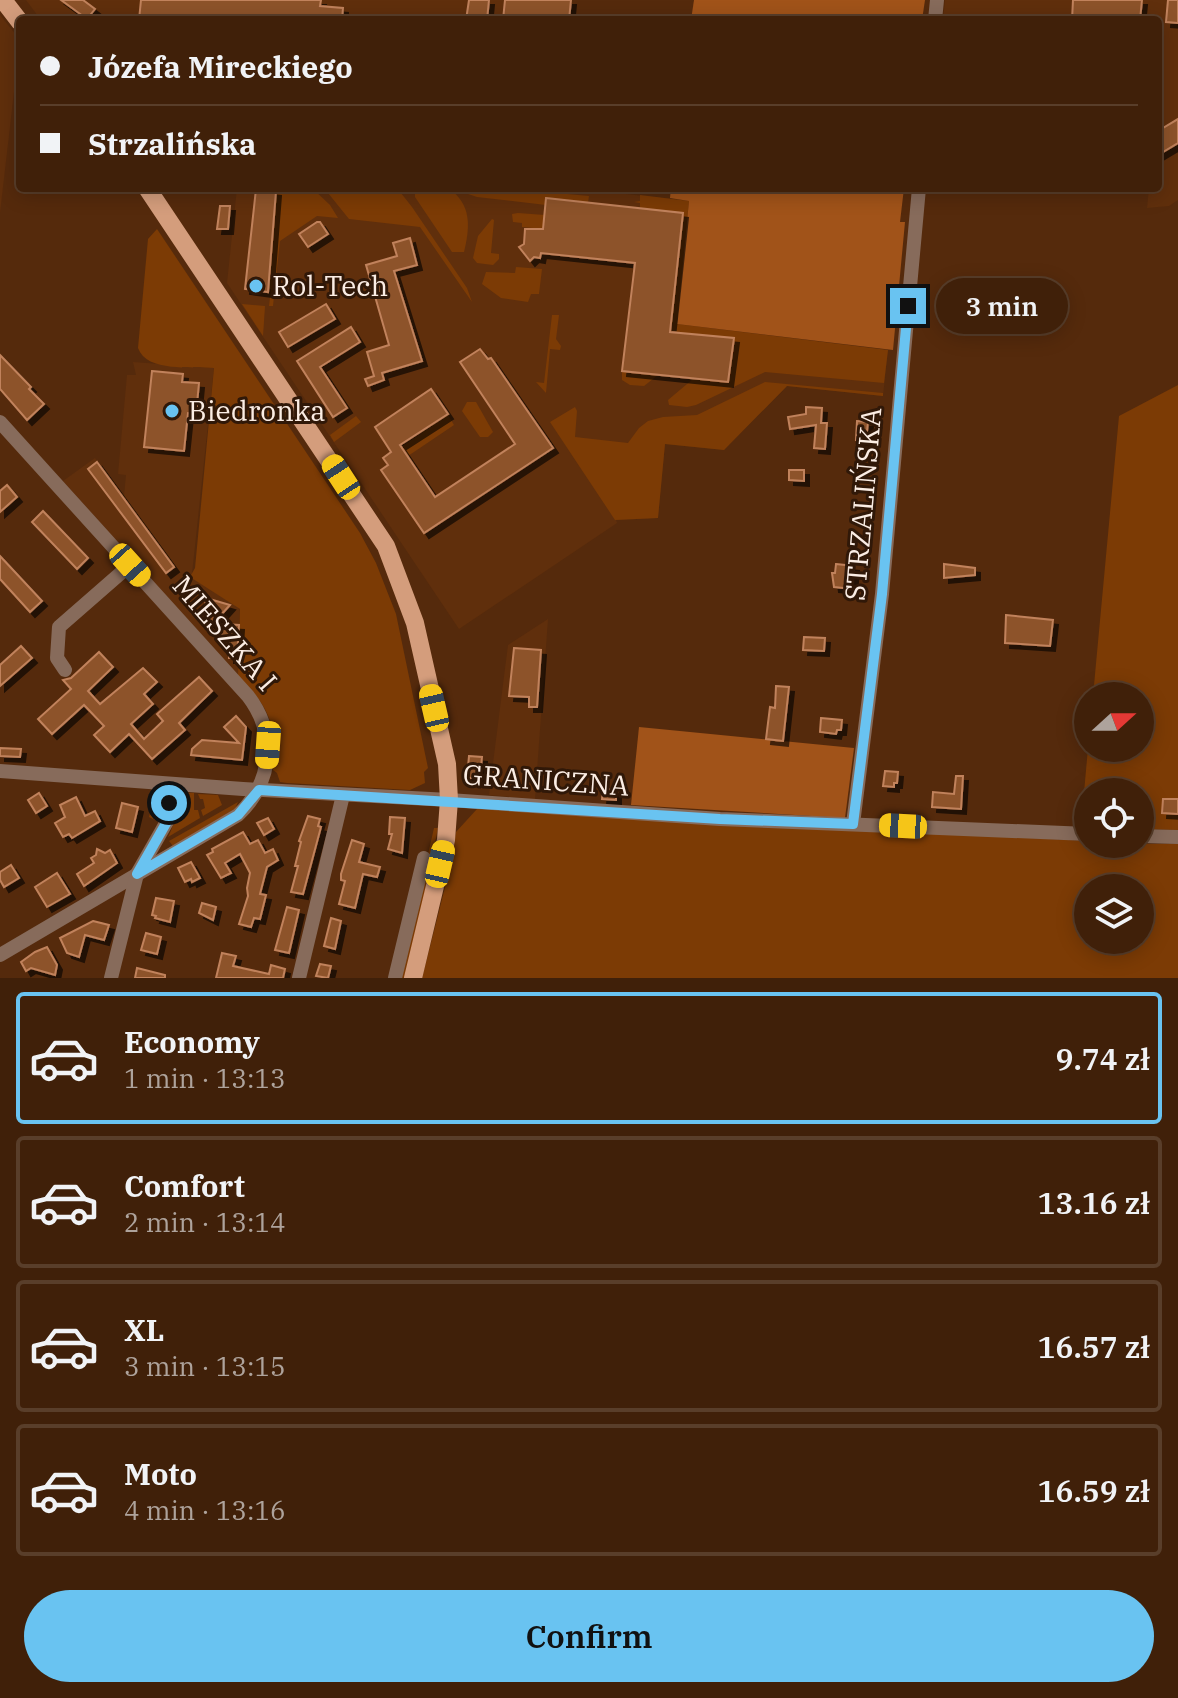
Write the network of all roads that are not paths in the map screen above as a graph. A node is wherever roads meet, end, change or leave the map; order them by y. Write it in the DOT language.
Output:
graph roads {
  1 [pos="3,0"];
  2 [pos="16,17"];
  3 [pos="150,192"];
  4 [pos="919,192"];
  5 [pos="0,422"];
  6 [pos="130,565"];
  7 [pos="65,670"];
  8 [pos="0,771"];
  9 [pos="155,783"];
  10 [pos="259,790"];
  11 [pos="343,795"];
  12 [pos="449,800"];
  13 [pos="853,824"];
  14 [pos="1074,833"];
  15 [pos="1154,836"];
  16 [pos="1178,837"];
  17 [pos="424,858"];
  18 [pos="137,874"];
  19 [pos="0,955"];
  20 [pos="111,978"];
  21 [pos="299,978"];
  22 [pos="395,978"];
  23 [pos="413,978"];
  1 -- 2 [label="main road"];
  3 -- 12 [label="main road"];
  4 -- 13 [label="street, STRZALIŃSKA"];
  5 -- 6 [label="street, MIESZKA I"];
  6 -- 7 [label="street"];
  6 -- 10 [label="street, MIESZKA I"];
  8 -- 9 [label="street, GRANICZNA"];
  9 -- 10 [label="street, GRANICZNA"];
  9 -- 18 [label="street"];
  10 -- 11 [label="street, GRANICZNA"];
  10 -- 18 [label="street"];
  11 -- 12 [label="street, GRANICZNA"];
  11 -- 21 [label="street"];
  12 -- 13 [label="street, GRANICZNA"];
  12 -- 23 [label="main road"];
  13 -- 14 [label="street, GRANICZNA"];
  15 -- 16 [label="street"];
  17 -- 22 [label="street"];
  18 -- 19 [label="street"];
  18 -- 20 [label="street"];
}
